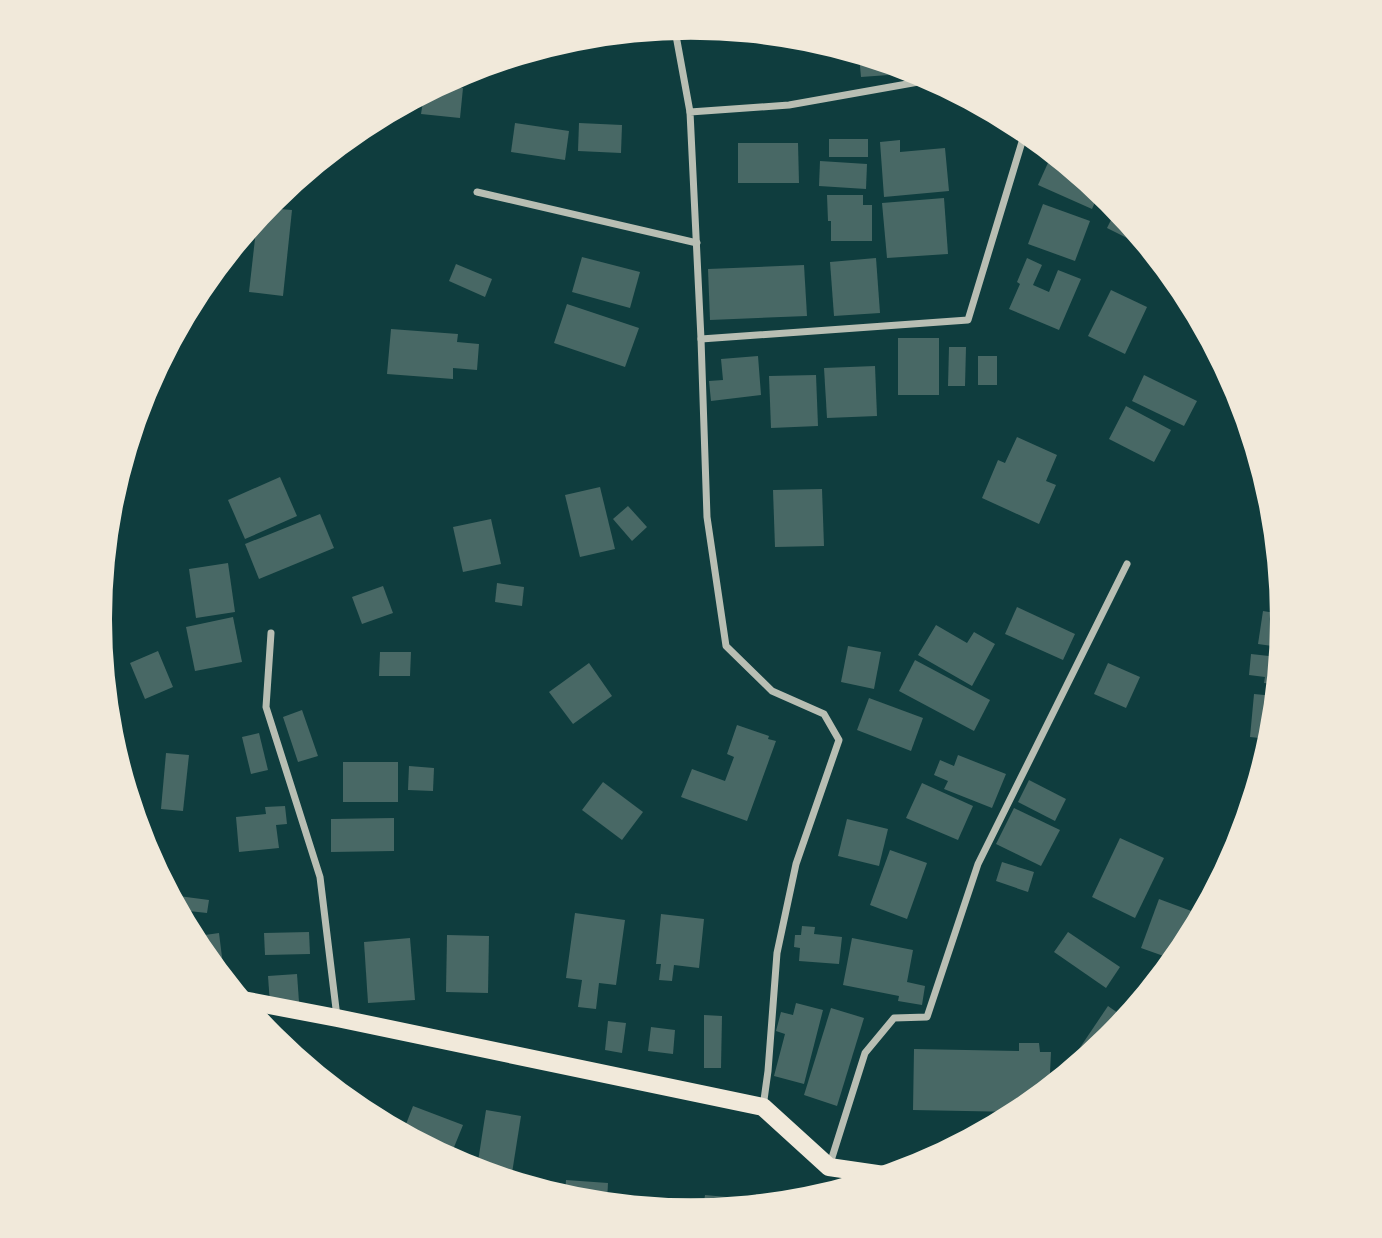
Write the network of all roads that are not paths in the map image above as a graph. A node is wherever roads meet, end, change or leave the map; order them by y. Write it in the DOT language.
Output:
graph roads {
  1 [pos="677,40"];
  2 [pos="909,83"];
  3 [pos="690,112"];
  4 [pos="1021,144"];
  5 [pos="477,192"];
  6 [pos="697,243"];
  7 [pos="701,339"];
  8 [pos="1127,564"];
  9 [pos="271,634"];
  10 [pos="258,1003"];
  11 [pos="337,1018"];
  12 [pos="763,1107"];
  13 [pos="829,1167"];
  14 [pos="862,1172"];
  1 -- 3 [label="street"];
  2 -- 3 [label="street"];
  3 -- 6 [label="street"];
  4 -- 7 [label="street"];
  5 -- 6 [label="street"];
  6 -- 7 [label="street"];
  7 -- 12 [label="street"];
  8 -- 13 [label="street"];
  9 -- 11 [label="street"];
  10 -- 11 [label="main road"];
  11 -- 12 [label="main road"];
  12 -- 13 [label="main road"];
  13 -- 14 [label="main road"];
}
